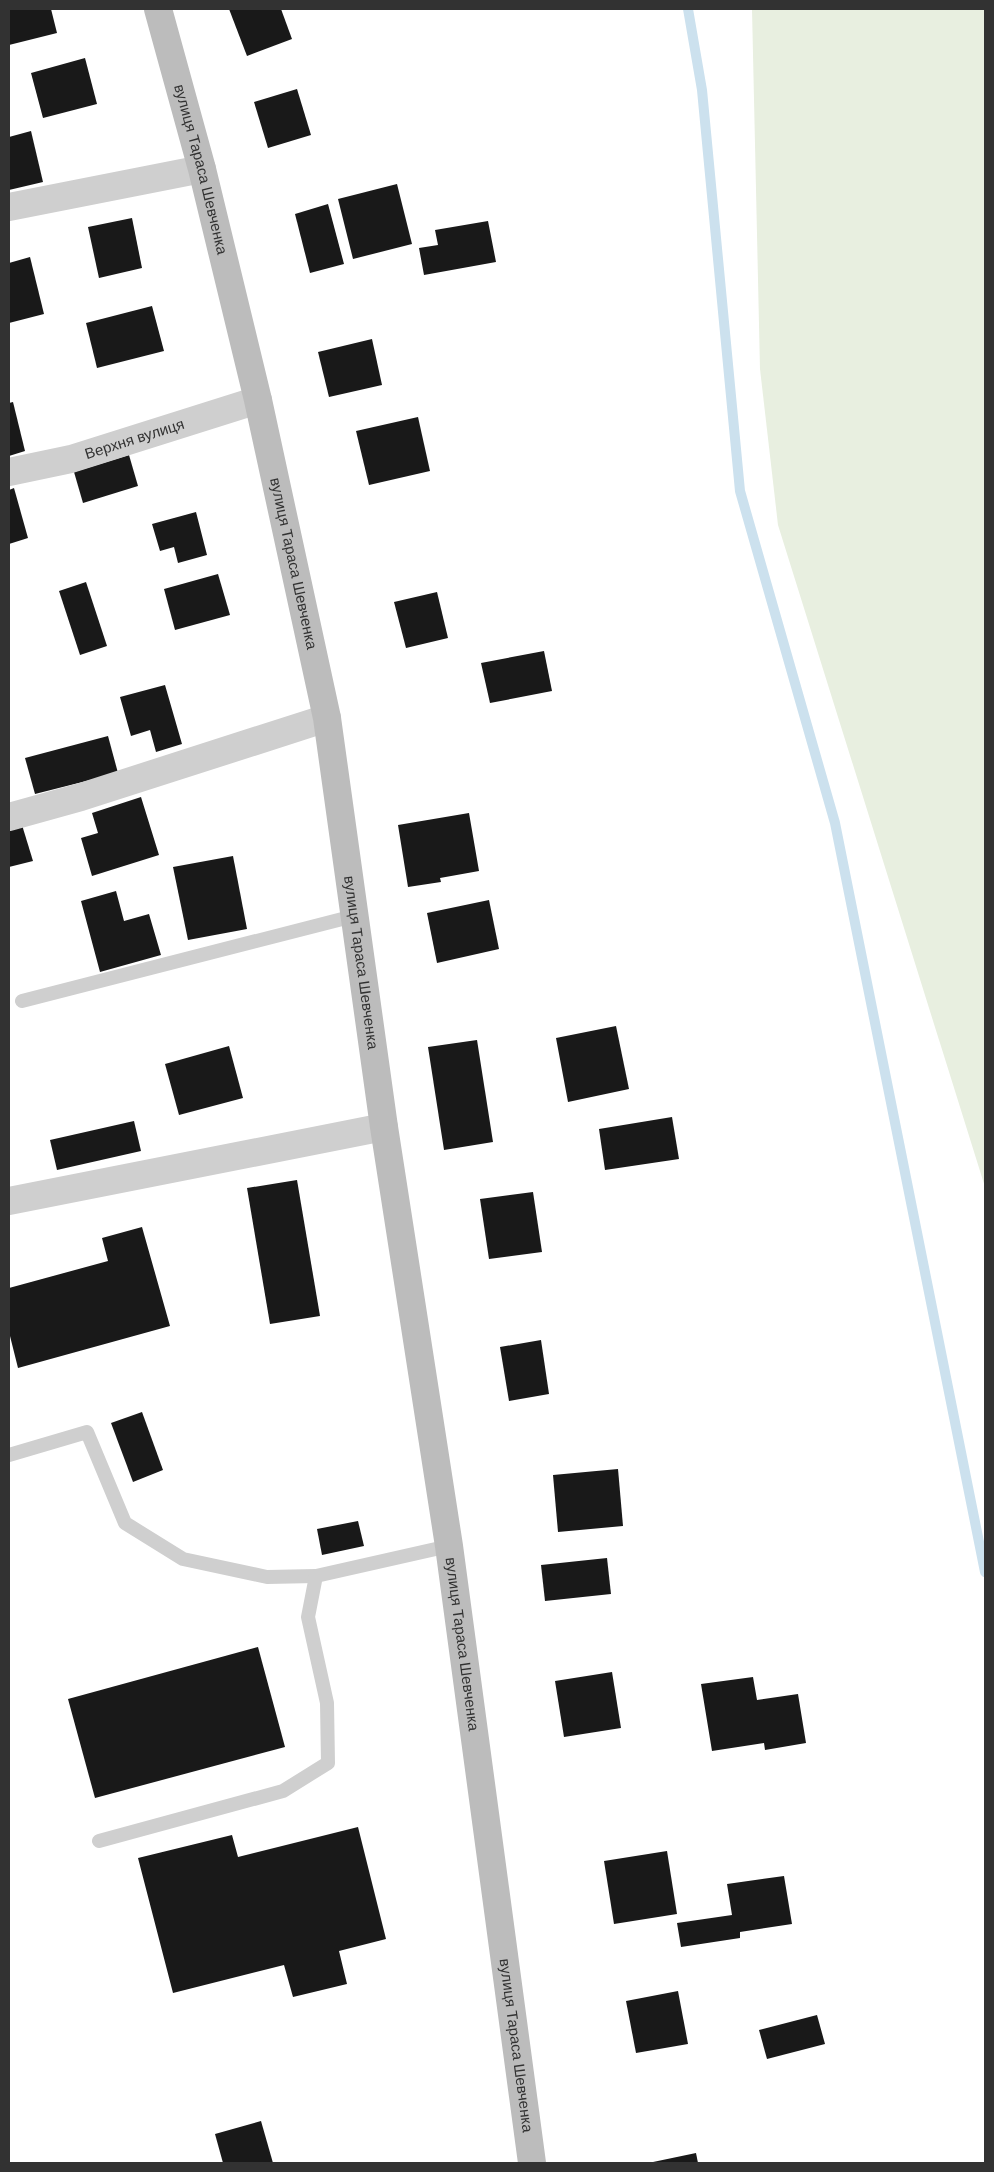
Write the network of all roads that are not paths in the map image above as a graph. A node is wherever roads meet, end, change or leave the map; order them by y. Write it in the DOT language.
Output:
graph roads {
  1 [pos="158,9"];
  2 [pos="202,169"];
  3 [pos="9,207"];
  4 [pos="258,400"];
  5 [pos="9,472"];
  6 [pos="327,718"];
  7 [pos="9,817"];
  8 [pos="354,916"];
  9 [pos="22,1002"];
  10 [pos="384,1127"];
  11 [pos="9,1201"];
  12 [pos="9,1455"];
  13 [pos="449,1546"];
  14 [pos="316,1576"];
  15 [pos="99,1841"];
  16 [pos="532,2163"];
  1 -- 2 [label="street, вулиця Тараса Шевченка"];
  2 -- 3 [label="street"];
  2 -- 4 [label="street, вулиця Тараса Шевченка"];
  4 -- 5 [label="street, Верхня вулиця"];
  4 -- 6 [label="street, вулиця Тараса Шевченка"];
  6 -- 7 [label="street"];
  6 -- 8 [label="street, вулиця Тараса Шевченка"];
  8 -- 9 [label="lane"];
  8 -- 10 [label="street, вулиця Тараса Шевченка"];
  10 -- 11 [label="street"];
  10 -- 13 [label="street, вулиця Тараса Шевченка"];
  12 -- 14 [label="lane"];
  13 -- 14 [label="lane"];
  13 -- 16 [label="street, вулиця Тараса Шевченка"];
  14 -- 15 [label="lane"];
}
